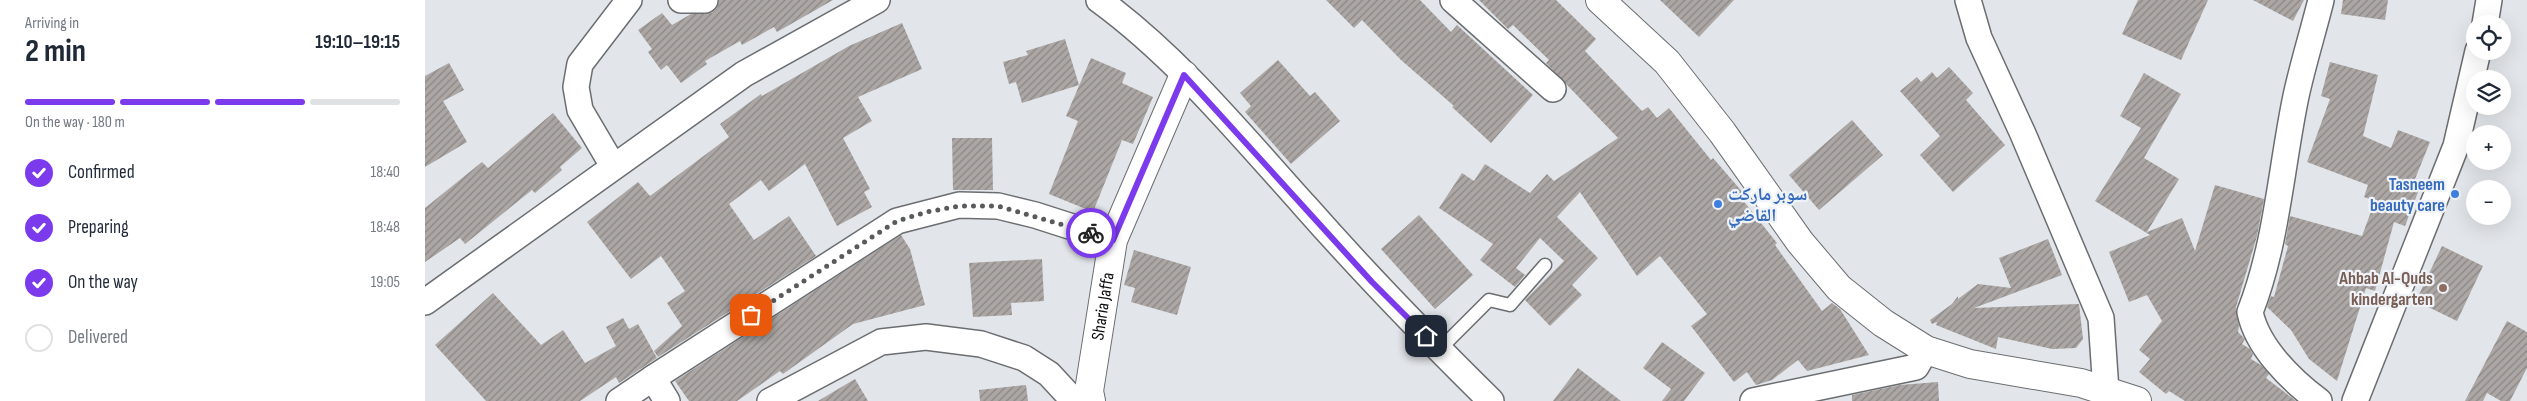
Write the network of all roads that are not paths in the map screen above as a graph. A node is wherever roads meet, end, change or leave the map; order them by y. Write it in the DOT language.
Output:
graph roads {
  1 [pos="629,0"];
  2 [pos="681,0"];
  3 [pos="705,0"];
  4 [pos="877,0"];
  5 [pos="1081,0"];
  6 [pos="1453,0"];
  7 [pos="1600,0"];
  8 [pos="1968,0"];
  9 [pos="2321,0"];
  10 [pos="2489,0"];
  11 [pos="1106,5"];
  12 [pos="2486,15"];
  13 [pos="2476,60"];
  14 [pos="1184,75"];
  15 [pos="1553,89"];
  16 [pos="613,166"];
  17 [pos="1113,240"];
  18 [pos="1545,265"];
  19 [pos="425,302"];
  20 [pos="1439,349"];
  21 [pos="1926,350"];
  22 [pos="653,378"];
  23 [pos="2106,391"];
  24 [pos="619,401"];
  25 [pos="667,401"];
  26 [pos="770,401"];
  27 [pos="1074,401"];
  28 [pos="1091,401"];
  29 [pos="1491,401"];
  30 [pos="1753,401"];
  31 [pos="2137,401"];
  32 [pos="2319,401"];
  33 [pos="2355,401"];
  1 -- 16 [label="street"];
  2 -- 3 [label="street"];
  4 -- 16 [label="street"];
  5 -- 11 [label="street"];
  6 -- 15 [label="street"];
  7 -- 21 [label="main road"];
  8 -- 23 [label="street"];
  9 -- 32 [label="street"];
  10 -- 12 [label="street"];
  11 -- 14 [label="street"];
  13 -- 33 [label="street"];
  14 -- 17 [label="main road, Sharia Jaffa"];
  14 -- 20 [label="street"];
  16 -- 19 [label="street"];
  17 -- 22 [label="street"];
  17 -- 28 [label="main road, Sharia Jaffa"];
  18 -- 20 [label="lane"];
  20 -- 29 [label="street"];
  21 -- 23 [label="main road"];
  21 -- 30 [label="street"];
  22 -- 24 [label="street"];
  22 -- 25 [label="street"];
  23 -- 31 [label="main road"];
  26 -- 27 [label="street"];
}
